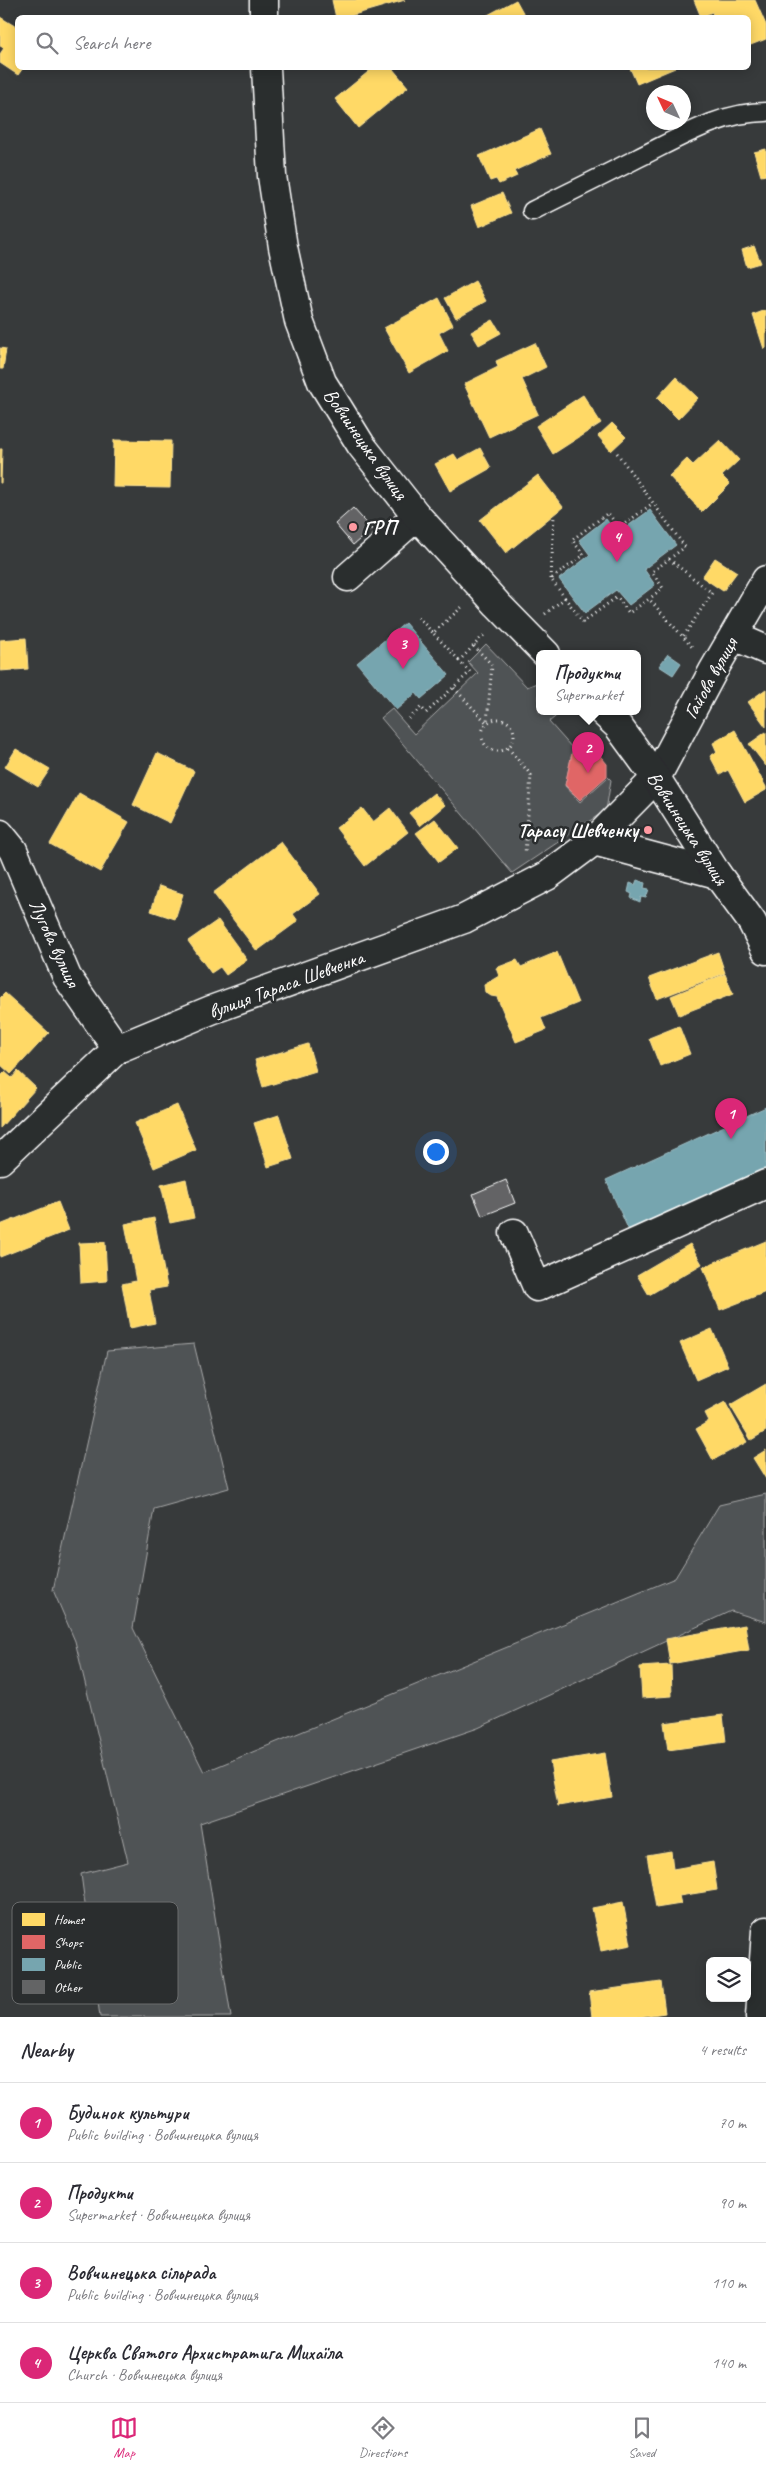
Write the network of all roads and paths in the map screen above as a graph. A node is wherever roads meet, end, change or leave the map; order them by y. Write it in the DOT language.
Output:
graph roads {
  1 [pos="264,0"];
  2 [pos="264,15"];
  3 [pos="266,70"];
  4 [pos="766,112"];
  5 [pos="532,210"];
  6 [pos="617,453"];
  7 [pos="653,503"];
  8 [pos="554,515"];
  9 [pos="417,516"];
  10 [pos="669,559"];
  11 [pos="348,577"];
  12 [pos="551,579"];
  13 [pos="766,580"];
  14 [pos="490,596"];
  15 [pos="565,598"];
  16 [pos="649,598"];
  17 [pos="418,617"];
  18 [pos="524,632"];
  19 [pos="433,633"];
  20 [pos="734,636"];
  21 [pos="683,637"];
  22 [pos="474,646"];
  23 [pos="542,650"];
  24 [pos="766,650"];
  25 [pos="459,661"];
  26 [pos="713,672"];
  27 [pos="454,688"];
  28 [pos="606,715"];
  29 [pos="408,718"];
  30 [pos="487,722"];
  31 [pos="508,748"];
  32 [pos="656,778"];
  33 [pos="0,834"];
  34 [pos="594,841"];
  35 [pos="716,874"];
  36 [pos="523,888"];
  37 [pos="759,922"];
  38 [pos="766,950"];
  39 [pos="117,1049"];
  40 [pos="0,1160"];
  41 [pos="766,1184"];
  42 [pos="514,1233"];
  43 [pos="766,1931"];
  44 [pos="764,1989"];
  45 [pos="760,2017"];
  1 -- 2 [label="street"];
  3 -- 9 [label="street, Вовчинецька вулиця"];
  4 -- 5 [label="lane"];
  6 -- 7 [label="path"];
  7 -- 10 [label="path"];
  7 -- 12 [label="path"];
  8 -- 12 [label="path"];
  9 -- 11 [label="street"];
  9 -- 14 [label="street, Вовчинецька вулиця"];
  10 -- 16 [label="path"];
  10 -- 21 [label="path"];
  12 -- 15 [label="path"];
  13 -- 20 [label="street, Гайова вулиця"];
  14 -- 18 [label="street, Вовчинецька вулиця"];
  14 -- 19 [label="path"];
  14 -- 22 [label="path"];
  15 -- 16 [label="path"];
  15 -- 18 [label="path"];
  16 -- 21 [label="path"];
  17 -- 19 [label="path"];
  18 -- 23 [label="street, Вовчинецька вулиця"];
  19 -- 25 [label="path"];
  20 -- 24 [label="street"];
  20 -- 26 [label="street, Гайова вулиця"];
  21 -- 26 [label="path"];
  22 -- 25 [label="path"];
  22 -- 30 [label="path"];
  25 -- 27 [label="path"];
  26 -- 32 [label="street, Гайова вулиця"];
  27 -- 29 [label="path"];
  27 -- 30 [label="path"];
  28 -- 32 [label="street, Вовчинецька вулиця"];
  30 -- 31 [label="path"];
  30 -- 31 [label="path"];
  31 -- 36 [label="path"];
  32 -- 34 [label="street, вулиця Тараса Шевченка"];
  32 -- 35 [label="street, Вовчинецька вулиця"];
  33 -- 39 [label="street, Лугова вулиця"];
  34 -- 35 [label="street"];
  34 -- 36 [label="street, вулиця Тараса Шевченка"];
  35 -- 37 [label="street, Вовчинецька вулиця"];
  36 -- 39 [label="street, вулиця Тараса Шевченка"];
  37 -- 38 [label="street, Вовчинецька вулиця"];
  39 -- 40 [label="street, вулиця Тараса Шевченка"];
  41 -- 42 [label="street"];
  43 -- 44 [label="street"];
  44 -- 45 [label="street"];
}
